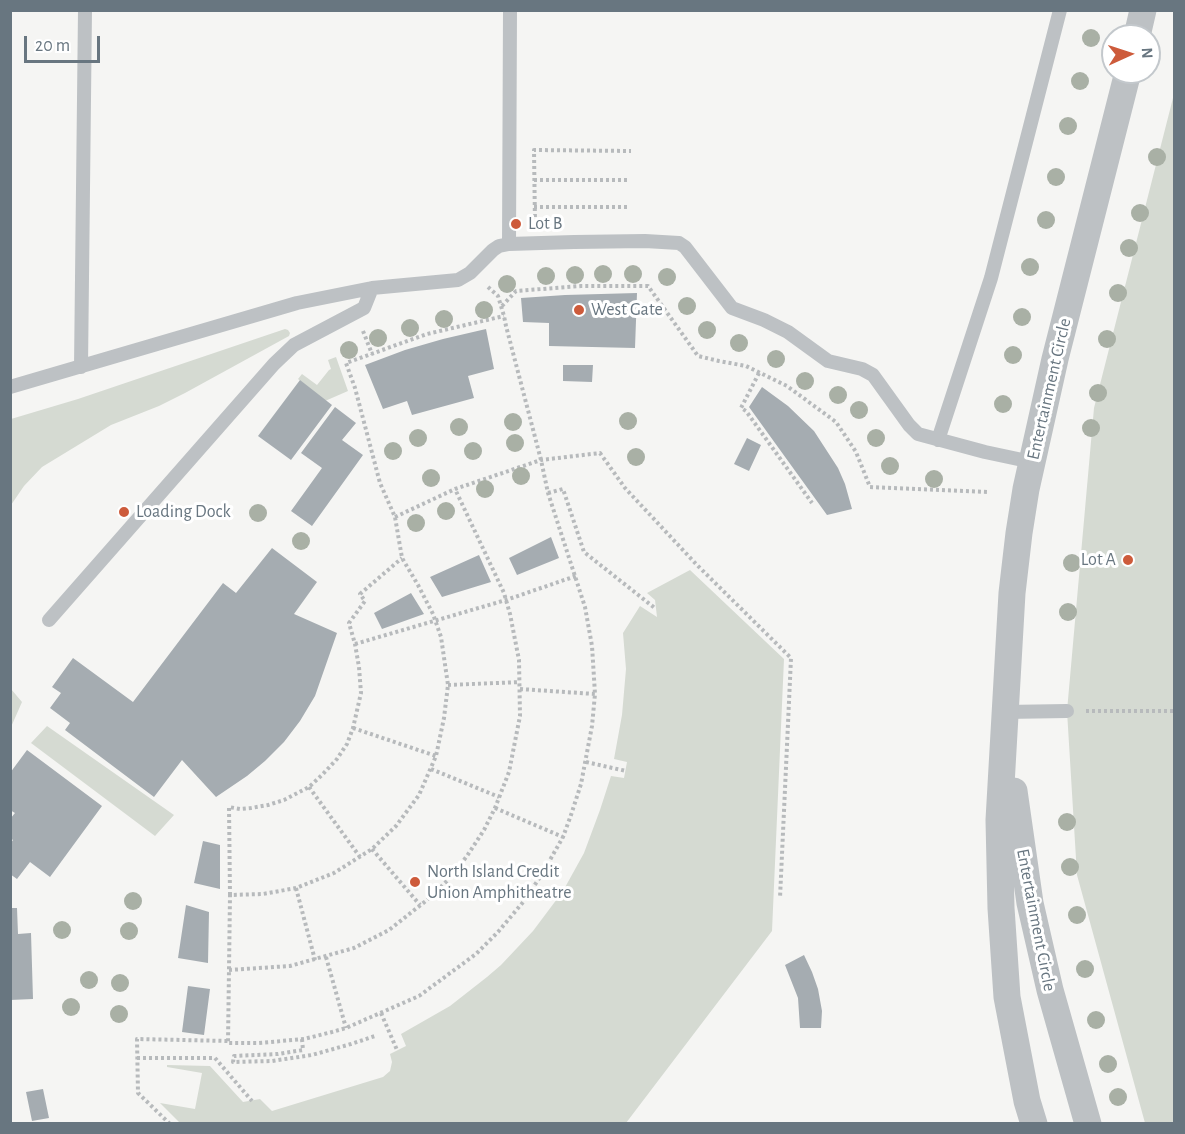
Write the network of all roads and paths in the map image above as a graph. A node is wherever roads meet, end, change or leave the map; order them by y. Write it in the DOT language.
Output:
graph roads {
  1 [pos="85,10"];
  2 [pos="510,10"];
  3 [pos="1060,10"];
  4 [pos="1125,84"];
  5 [pos="631,151"];
  6 [pos="534,180"];
  7 [pos="630,180"];
  8 [pos="534,207"];
  9 [pos="630,207"];
  10 [pos="546,243"];
  11 [pos="509,244"];
  12 [pos="488,287"];
  13 [pos="372,288"];
  14 [pos="501,306"];
  15 [pos="504,316"];
  16 [pos="363,331"];
  17 [pos="372,354"];
  18 [pos="81,367"];
  19 [pos="759,373"];
  20 [pos="10,387"];
  21 [pos="938,440"];
  22 [pos="541,460"];
  23 [pos="1032,462"];
  24 [pos="455,489"];
  25 [pos="987,492"];
  26 [pos="548,493"];
  27 [pos="813,503"];
  28 [pos="395,517"];
  29 [pos="402,558"];
  30 [pos="576,576"];
  31 [pos="506,600"];
  32 [pos="656,609"];
  33 [pos="49,620"];
  34 [pos="436,621"];
  35 [pos="355,644"];
  36 [pos="520,682"];
  37 [pos="448,685"];
  38 [pos="520,689"];
  39 [pos="595,694"];
  40 [pos="1067,711"];
  41 [pos="1174,711"];
  42 [pos="1005,712"];
  43 [pos="353,728"];
  44 [pos="436,756"];
  45 [pos="586,762"];
  46 [pos="430,769"];
  47 [pos="626,771"];
  48 [pos="309,787"];
  49 [pos="499,797"];
  50 [pos="495,808"];
  51 [pos="563,837"];
  52 [pos="372,849"];
  53 [pos="360,857"];
  54 [pos="296,888"];
  55 [pos="230,895"];
  56 [pos="780,898"];
  57 [pos="420,905"];
  58 [pos="326,957"];
  59 [pos="315,960"];
  60 [pos="229,970"];
  61 [pos="381,1013"];
  62 [pos="346,1028"];
  63 [pos="375,1036"];
  64 [pos="302,1039"];
  65 [pos="228,1041"];
  66 [pos="398,1050"];
  67 [pos="137,1058"];
  68 [pos="252,1101"];
  69 [pos="170,1124"];
  70 [pos="1034,1124"];
  71 [pos="1088,1124"];
  1 -- 18 [label="lane"];
  2 -- 11 [label="lane"];
  3 -- 21 [label="lane"];
  4 -- 23 [label="street, Entertainment Circle"];
  5 -- 6 [label="path"];
  6 -- 7 [label="path"];
  6 -- 8 [label="path"];
  8 -- 9 [label="path"];
  8 -- 10 [label="path"];
  10 -- 11 [label="lane"];
  10 -- 21 [label="lane"];
  11 -- 13 [label="lane"];
  12 -- 14 [label="path"];
  13 -- 18 [label="lane"];
  13 -- 33 [label="lane"];
  14 -- 15 [label="path"];
  14 -- 19 [label="path"];
  15 -- 17 [label="path"];
  15 -- 22 [label="path"];
  16 -- 17 [label="path"];
  17 -- 28 [label="path"];
  18 -- 20 [label="lane"];
  19 -- 25 [label="path"];
  19 -- 27 [label="path"];
  21 -- 23 [label="lane"];
  22 -- 24 [label="path"];
  22 -- 26 [label="path"];
  22 -- 56 [label="path"];
  23 -- 42 [label="street, Entertainment Circle"];
  24 -- 28 [label="path"];
  24 -- 31 [label="path"];
  26 -- 30 [label="path"];
  26 -- 32 [label="path"];
  28 -- 29 [label="path"];
  29 -- 34 [label="path"];
  29 -- 35 [label="path"];
  30 -- 31 [label="path"];
  30 -- 39 [label="path"];
  31 -- 34 [label="path"];
  31 -- 36 [label="path"];
  34 -- 35 [label="path"];
  34 -- 37 [label="path"];
  35 -- 43 [label="path"];
  36 -- 37 [label="path"];
  36 -- 38 [label="path"];
  37 -- 44 [label="path"];
  38 -- 39 [label="path"];
  38 -- 49 [label="path"];
  39 -- 45 [label="path"];
  40 -- 41 [label="path"];
  40 -- 42 [label="lane"];
  42 -- 70 [label="street, Entertainment Circle"];
  42 -- 71 [label="street, Entertainment Circle"];
  43 -- 44 [label="path"];
  43 -- 48 [label="path"];
  44 -- 46 [label="path"];
  45 -- 47 [label="path"];
  45 -- 51 [label="path"];
  46 -- 49 [label="path"];
  46 -- 52 [label="path"];
  48 -- 53 [label="path"];
  48 -- 55 [label="path"];
  49 -- 50 [label="path"];
  50 -- 51 [label="path"];
  50 -- 57 [label="path"];
  51 -- 61 [label="path"];
  52 -- 53 [label="path"];
  52 -- 57 [label="path"];
  53 -- 54 [label="path"];
  54 -- 55 [label="path"];
  54 -- 59 [label="path"];
  55 -- 60 [label="path"];
  57 -- 58 [label="path"];
  58 -- 59 [label="path"];
  58 -- 62 [label="path"];
  59 -- 60 [label="path"];
  60 -- 65 [label="path"];
  61 -- 62 [label="path"];
  61 -- 66 [label="path"];
  62 -- 64 [label="path"];
  63 -- 64 [label="path"];
  64 -- 65 [label="path"];
  65 -- 67 [label="path"];
  67 -- 68 [label="path"];
  67 -- 69 [label="path"];
}
